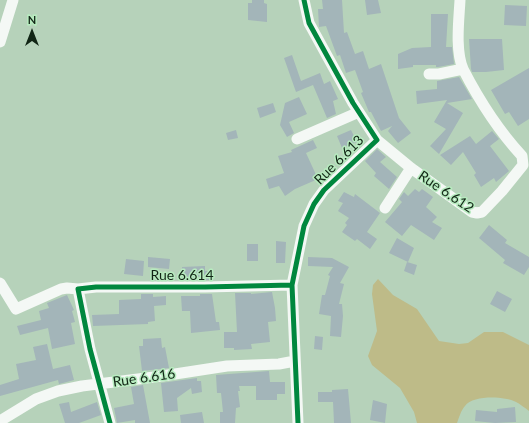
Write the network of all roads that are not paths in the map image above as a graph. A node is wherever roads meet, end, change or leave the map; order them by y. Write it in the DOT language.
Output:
graph roads {
  1 [pos="13,0"];
  2 [pos="304,0"];
  3 [pos="460,0"];
  4 [pos="0,42"];
  5 [pos="463,69"];
  6 [pos="429,74"];
  7 [pos="359,112"];
  8 [pos="297,139"];
  9 [pos="377,140"];
  10 [pos="411,168"];
  11 [pos="385,208"];
  12 [pos="0,283"];
  13 [pos="292,285"];
  14 [pos="78,291"];
  15 [pos="295,361"];
  16 [pos="100,384"];
  17 [pos="0,421"];
  18 [pos="110,423"];
  19 [pos="298,423"];
  1 -- 4 [label="street"];
  2 -- 7 [label="street, Rue 6.613"];
  3 -- 5 [label="street"];
  5 -- 6 [label="street"];
  5 -- 10 [label="street, Rue 6.612"];
  7 -- 8 [label="street"];
  7 -- 9 [label="street, Rue 6.613"];
  9 -- 10 [label="street, Rue 6.612"];
  9 -- 13 [label="street, Rue 6.613"];
  10 -- 11 [label="street"];
  12 -- 14 [label="street, Rue 6.614"];
  13 -- 14 [label="street, Rue 6.614"];
  13 -- 15 [label="street, Rue 6.613"];
  14 -- 16 [label="street"];
  15 -- 16 [label="street, Rue 6.616"];
  15 -- 19 [label="street, Rue 6.613"];
  16 -- 17 [label="street, Rue 6.616"];
  16 -- 18 [label="street"];
}
